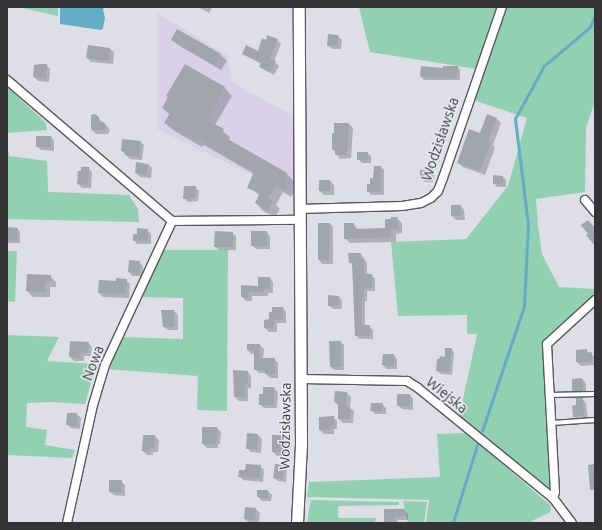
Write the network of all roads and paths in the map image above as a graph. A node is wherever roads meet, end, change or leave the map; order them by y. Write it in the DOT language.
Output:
graph roads {
  1 [pos="299,7"];
  2 [pos="502,7"];
  3 [pos="7,80"];
  4 [pos="585,200"];
  5 [pos="595,212"];
  6 [pos="299,215"];
  7 [pos="172,221"];
  8 [pos="595,300"];
  9 [pos="302,379"];
  10 [pos="595,394"];
  11 [pos="550,395"];
  12 [pos="595,420"];
  13 [pos="551,423"];
  14 [pos="552,498"];
  15 [pos="67,523"];
  16 [pos="296,523"];
  17 [pos="572,523"];
  1 -- 6 [label="street, Wodzisławska"];
  2 -- 6 [label="street, Wodzisławska"];
  3 -- 7 [label="street"];
  4 -- 5 [label="street"];
  6 -- 7 [label="street"];
  6 -- 9 [label="street, Wodzisławska"];
  7 -- 15 [label="street, Nowa"];
  8 -- 11 [label="street"];
  9 -- 14 [label="street, Wiejska"];
  9 -- 16 [label="street, Wodzisławska"];
  10 -- 11 [label="lane"];
  11 -- 13 [label="street"];
  12 -- 13 [label="lane"];
  13 -- 14 [label="street"];
  14 -- 17 [label="street, Wiejska"];
}
